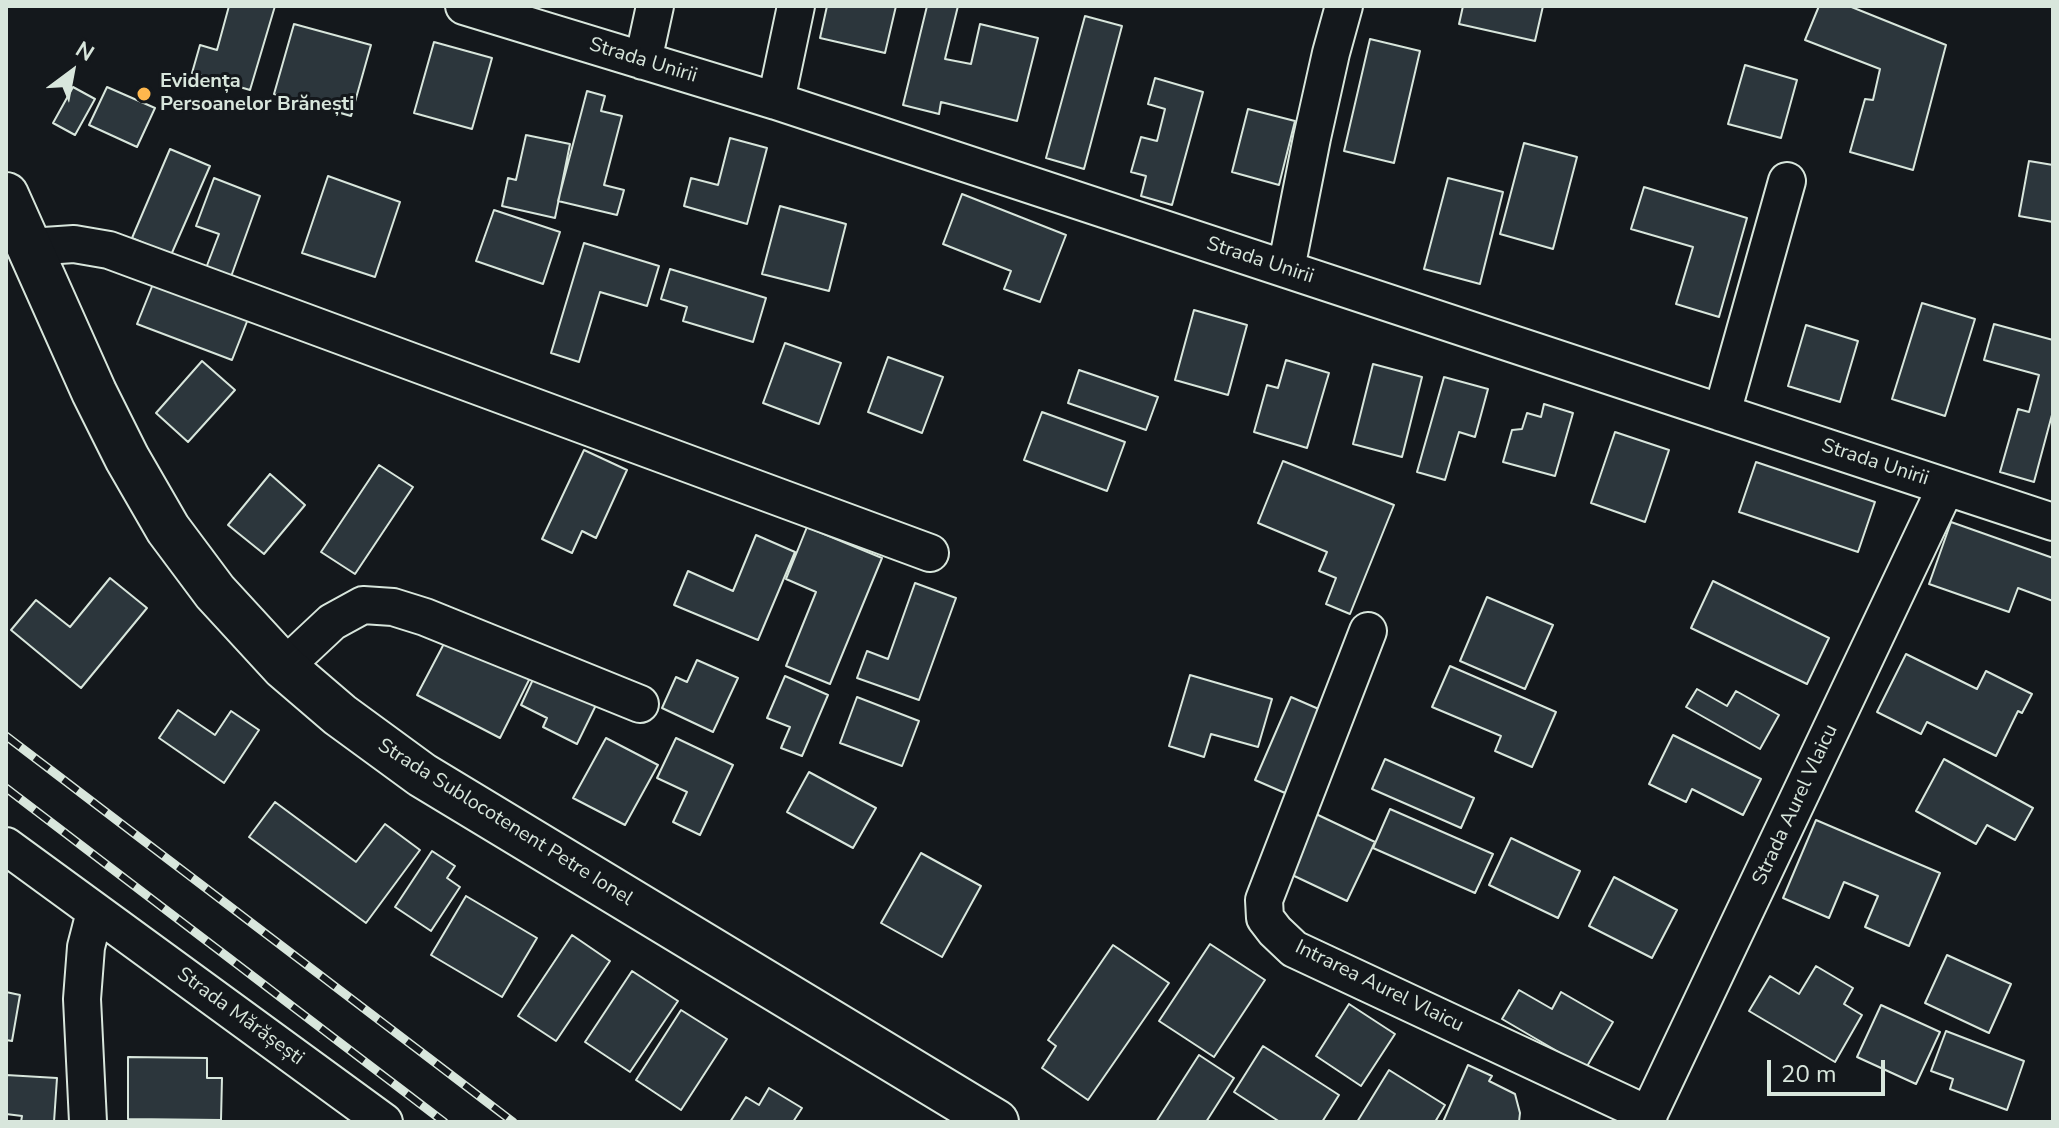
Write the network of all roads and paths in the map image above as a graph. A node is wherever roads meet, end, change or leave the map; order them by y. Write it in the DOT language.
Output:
graph roads {
  1 [pos="464,6"];
  2 [pos="655,6"];
  3 [pos="796,6"];
  4 [pos="1344,6"];
  5 [pos="643,61"];
  6 [pos="776,101"];
  7 [pos="1787,181"];
  8 [pos="6,195"];
  9 [pos="29,247"];
  10 [pos="1286,269"];
  11 [pos="1722,413"];
  12 [pos="1946,487"];
  13 [pos="2053,522"];
  14 [pos="930,553"];
  15 [pos="1368,631"];
  16 [pos="284,667"];
  17 [pos="640,704"];
  18 [pos="6,846"];
  19 [pos="95,912"];
  20 [pos="1647,1118"];
  21 [pos="88,1122"];
  22 [pos="384,1122"];
  23 [pos="996,1122"];
  1 -- 5 [label="street, Strada Unirii"];
  2 -- 5 [label="street"];
  3 -- 6 [label="street"];
  4 -- 10 [label="street"];
  5 -- 6 [label="street, Strada Unirii"];
  6 -- 10 [label="street, Strada Unirii"];
  7 -- 11 [label="street"];
  8 -- 9 [label="main road, Strada Sublocotenent Petre Ionel"];
  9 -- 14 [label="street"];
  9 -- 16 [label="main road, Strada Sublocotenent Petre Ionel"];
  10 -- 11 [label="street, Strada Unirii"];
  11 -- 12 [label="street, Strada Unirii"];
  12 -- 13 [label="street, Strada Unirii"];
  12 -- 20 [label="street, Strada Aurel Vlaicu"];
  15 -- 20 [label="street, Intrarea Aurel Vlaicu"];
  16 -- 17 [label="street"];
  16 -- 23 [label="main road, Strada Sublocotenent Petre Ionel"];
  18 -- 19 [label="street, Strada Mărășești"];
  19 -- 21 [label="street"];
  19 -- 22 [label="street, Strada Mărășești"];
}
